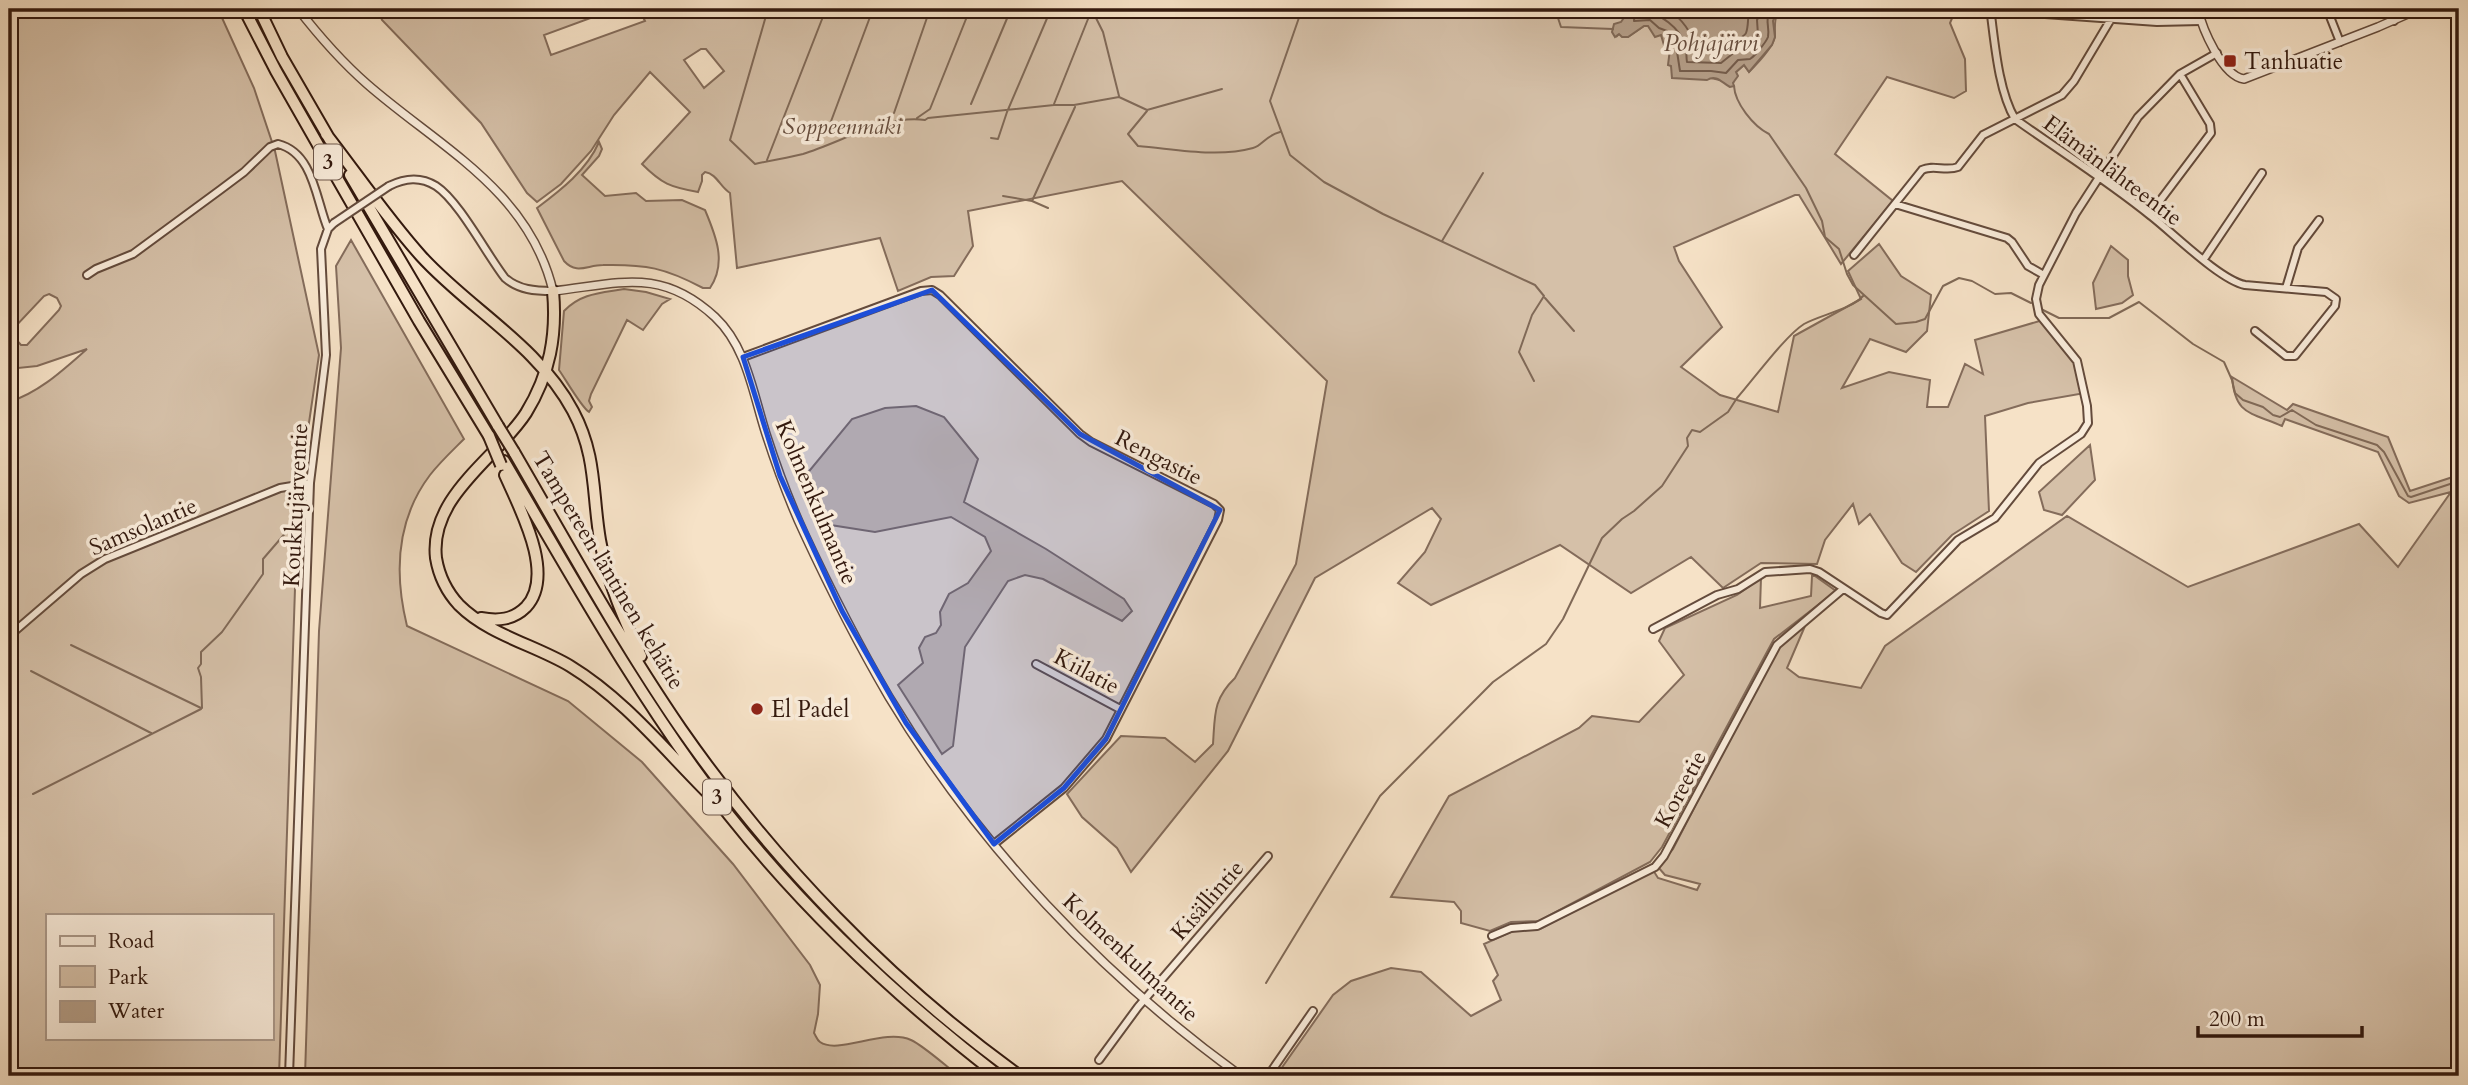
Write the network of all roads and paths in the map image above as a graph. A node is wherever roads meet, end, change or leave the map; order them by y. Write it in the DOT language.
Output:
graph roads {
  1 [pos="244,9"];
  2 [pos="259,9"];
  3 [pos="298,9"];
  4 [pos="2115,9"];
  5 [pos="2198,9"];
  6 [pos="2327,9"];
  7 [pos="2388,9"];
  8 [pos="2419,9"];
  9 [pos="2045,14"];
  10 [pos="1990,15"];
  11 [pos="2111,19"];
  12 [pos="2201,21"];
  13 [pos="2394,21"];
  14 [pos="2340,42"];
  15 [pos="2217,53"];
  16 [pos="2180,74"];
  17 [pos="2015,120"];
  18 [pos="326,134"];
  19 [pos="2262,173"];
  20 [pos="2099,179"];
  21 [pos="1895,204"];
  22 [pos="2150,214"];
  23 [pos="2319,220"];
  24 [pos="328,229"];
  25 [pos="1854,255"];
  26 [pos="2204,259"];
  27 [pos="86,275"];
  28 [pos="2044,275"];
  29 [pos="2286,288"];
  30 [pos="553,291"];
  31 [pos="2255,331"];
  32 [pos="743,357"];
  33 [pos="546,372"];
  34 [pos="503,463"];
  35 [pos="310,483"];
  36 [pos="1843,589"];
  37 [pos="474,617"];
  38 [pos="1653,629"];
  39 [pos="9,636"];
  40 [pos="1036,664"];
  41 [pos="658,693"];
  42 [pos="1121,709"];
  43 [pos="729,814"];
  44 [pos="994,844"];
  45 [pos="1268,856"];
  46 [pos="1492,936"];
  47 [pos="1144,999"];
  48 [pos="1313,1011"];
  49 [pos="1099,1060"];
  50 [pos="289,1076"];
  51 [pos="999,1076"];
  52 [pos="1020,1076"];
  53 [pos="1241,1076"];
  54 [pos="1268,1076"];
  1 -- 34 [label="highway, Tampereen läntinen kehätie / 3, bridge"];
  2 -- 18 [label="highway, Tampereen läntinen kehätie / 3"];
  3 -- 30 [label="street"];
  4 -- 11 [label="street"];
  5 -- 12 [label="street"];
  6 -- 14 [label="street"];
  7 -- 13 [label="street"];
  8 -- 13 [label="street"];
  9 -- 11 [label="street"];
  10 -- 17 [label="street, Elämänlähteentie"];
  11 -- 12 [label="street"];
  11 -- 17 [label="street"];
  12 -- 15 [label="street"];
  13 -- 14 [label="street"];
  14 -- 15 [label="street"];
  15 -- 16 [label="street"];
  16 -- 20 [label="street"];
  16 -- 22 [label="street"];
  17 -- 20 [label="street, Elämänlähteentie"];
  17 -- 21 [label="street"];
  18 -- 33 [label="highway"];
  18 -- 41 [label="highway, Tampereen läntinen kehätie / 3, bridge"];
  19 -- 26 [label="street"];
  20 -- 22 [label="street, Elämänlähteentie"];
  20 -- 28 [label="street"];
  21 -- 25 [label="street"];
  21 -- 28 [label="street"];
  22 -- 26 [label="street, Elämänlähteentie"];
  23 -- 29 [label="street"];
  24 -- 27 [label="street"];
  24 -- 30 [label="street, bridge"];
  24 -- 35 [label="street, Koukkujärventie"];
  26 -- 29 [label="street, Elämänlähteentie"];
  28 -- 36 [label="street"];
  29 -- 31 [label="street, Elämänlähteentie"];
  30 -- 32 [label="street, Kolmenkulmantie"];
  30 -- 33 [label="highway"];
  32 -- 42 [label="street, Rengastie"];
  32 -- 44 [label="street, Kolmenkulmantie"];
  33 -- 37 [label="highway"];
  33 -- 41 [label="highway"];
  34 -- 37 [label="highway"];
  34 -- 43 [label="highway, Tampereen läntinen kehätie / 3"];
  35 -- 39 [label="street, Samsolantie"];
  35 -- 50 [label="street, Koukkujärventie"];
  36 -- 38 [label="street"];
  36 -- 46 [label="street, Koreetie"];
  37 -- 43 [label="highway"];
  40 -- 42 [label="street, Kiilatie"];
  41 -- 52 [label="highway, Tampereen läntinen kehätie / 3"];
  42 -- 44 [label="street, Rengastie"];
  43 -- 51 [label="highway, Tampereen läntinen kehätie / 3"];
  44 -- 47 [label="street, Kolmenkulmantie"];
  45 -- 47 [label="street, Kisällintie"];
  47 -- 49 [label="street, Kisällintie"];
  47 -- 53 [label="street, Kolmenkulmantie"];
  48 -- 54 [label="street"];
}
